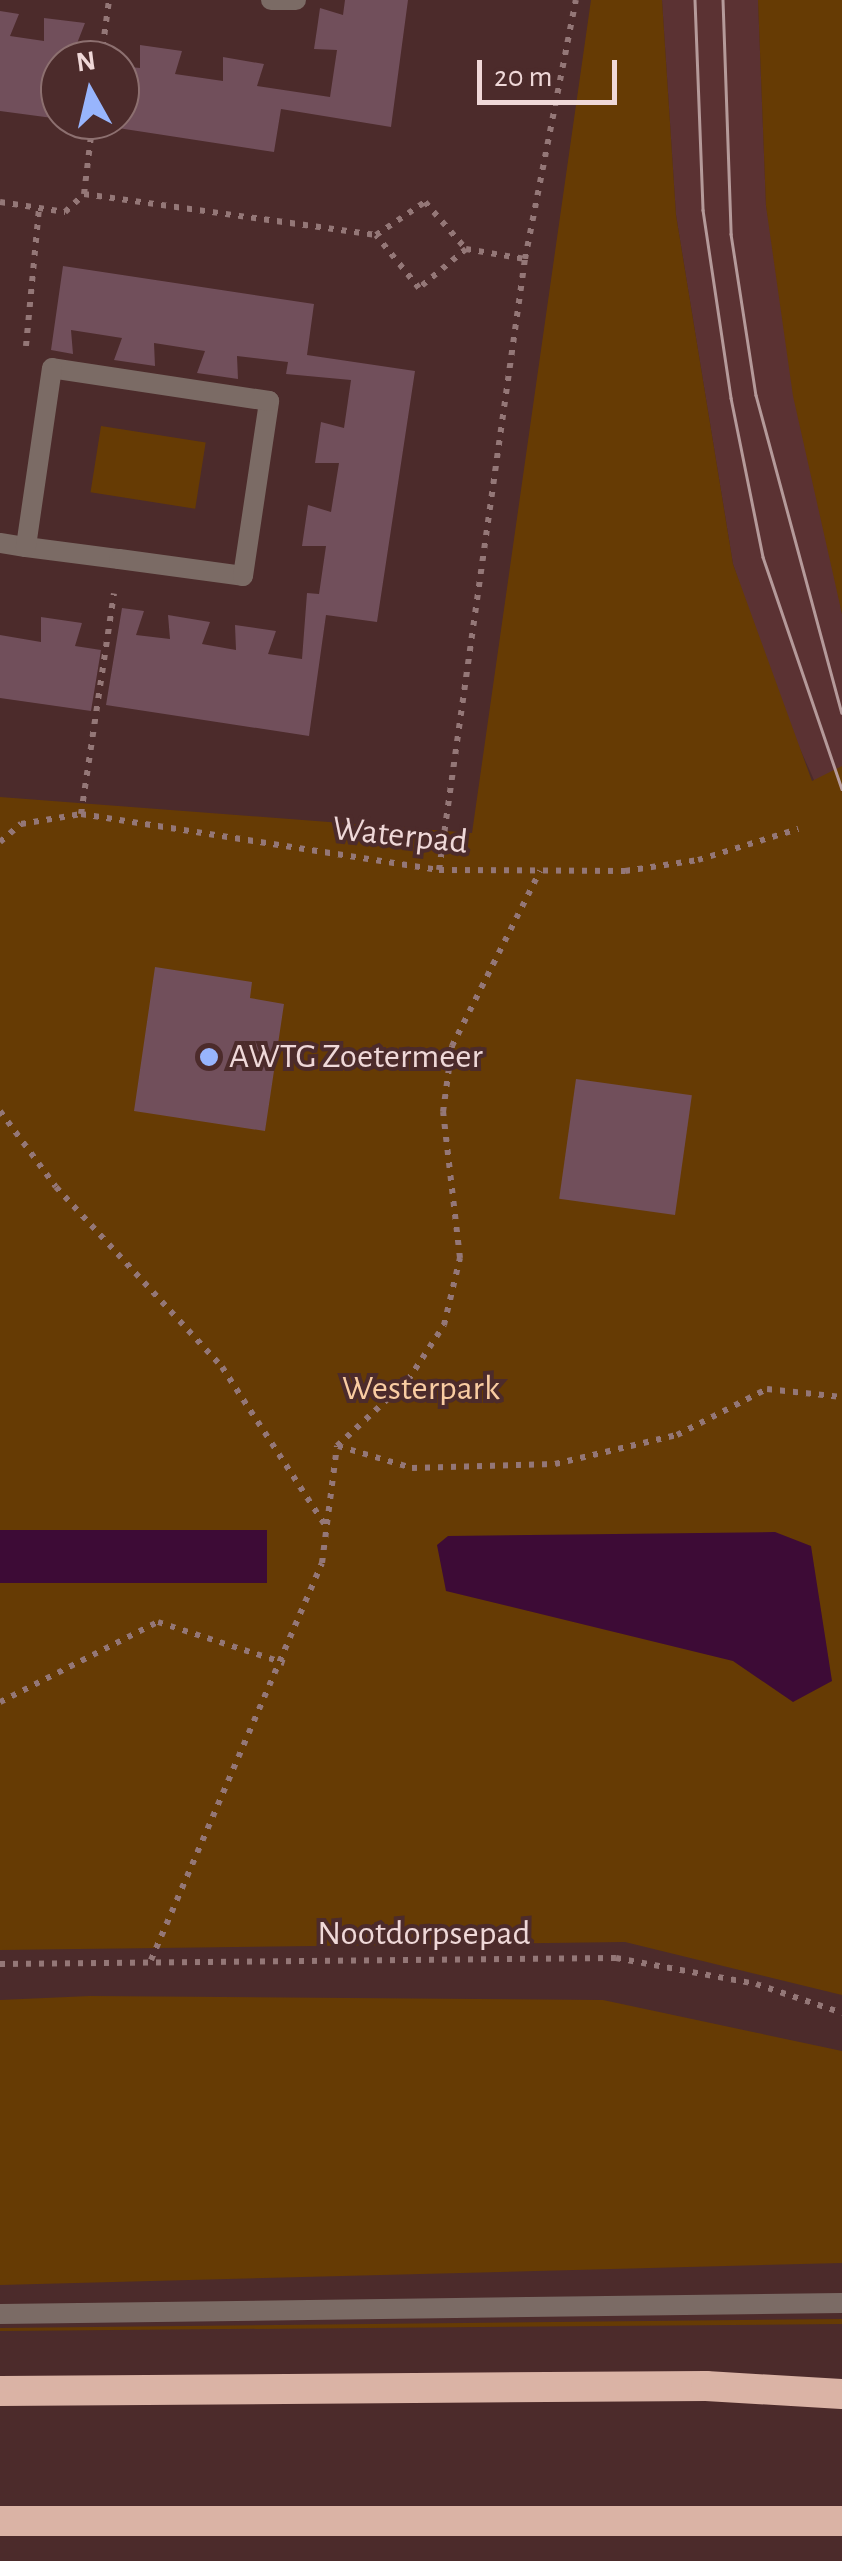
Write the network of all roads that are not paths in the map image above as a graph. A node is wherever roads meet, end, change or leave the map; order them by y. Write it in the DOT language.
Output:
graph roads {
  1 [pos="271,0"];
  2 [pos="296,0"];
  3 [pos="0,543"];
  4 [pos="26,546"];
  5 [pos="842,2286"];
  6 [pos="801,2304"];
  7 [pos="842,2304"];
  8 [pos="0,2314"];
  9 [pos="842,2372"];
  10 [pos="706,2386"];
  11 [pos="0,2390"];
  12 [pos="842,2394"];
  13 [pos="842,2521"];
  14 [pos="0,2522"];
  1 -- 2 [label="street"];
  3 -- 4 [label="street"];
  4 -- 4 [label="street"];
  5 -- 6 [label="street"];
  6 -- 7 [label="street"];
  6 -- 8 [label="street"];
  9 -- 10 [label="highway"];
  10 -- 11 [label="highway"];
  10 -- 12 [label="highway"];
  13 -- 14 [label="highway"];
}
